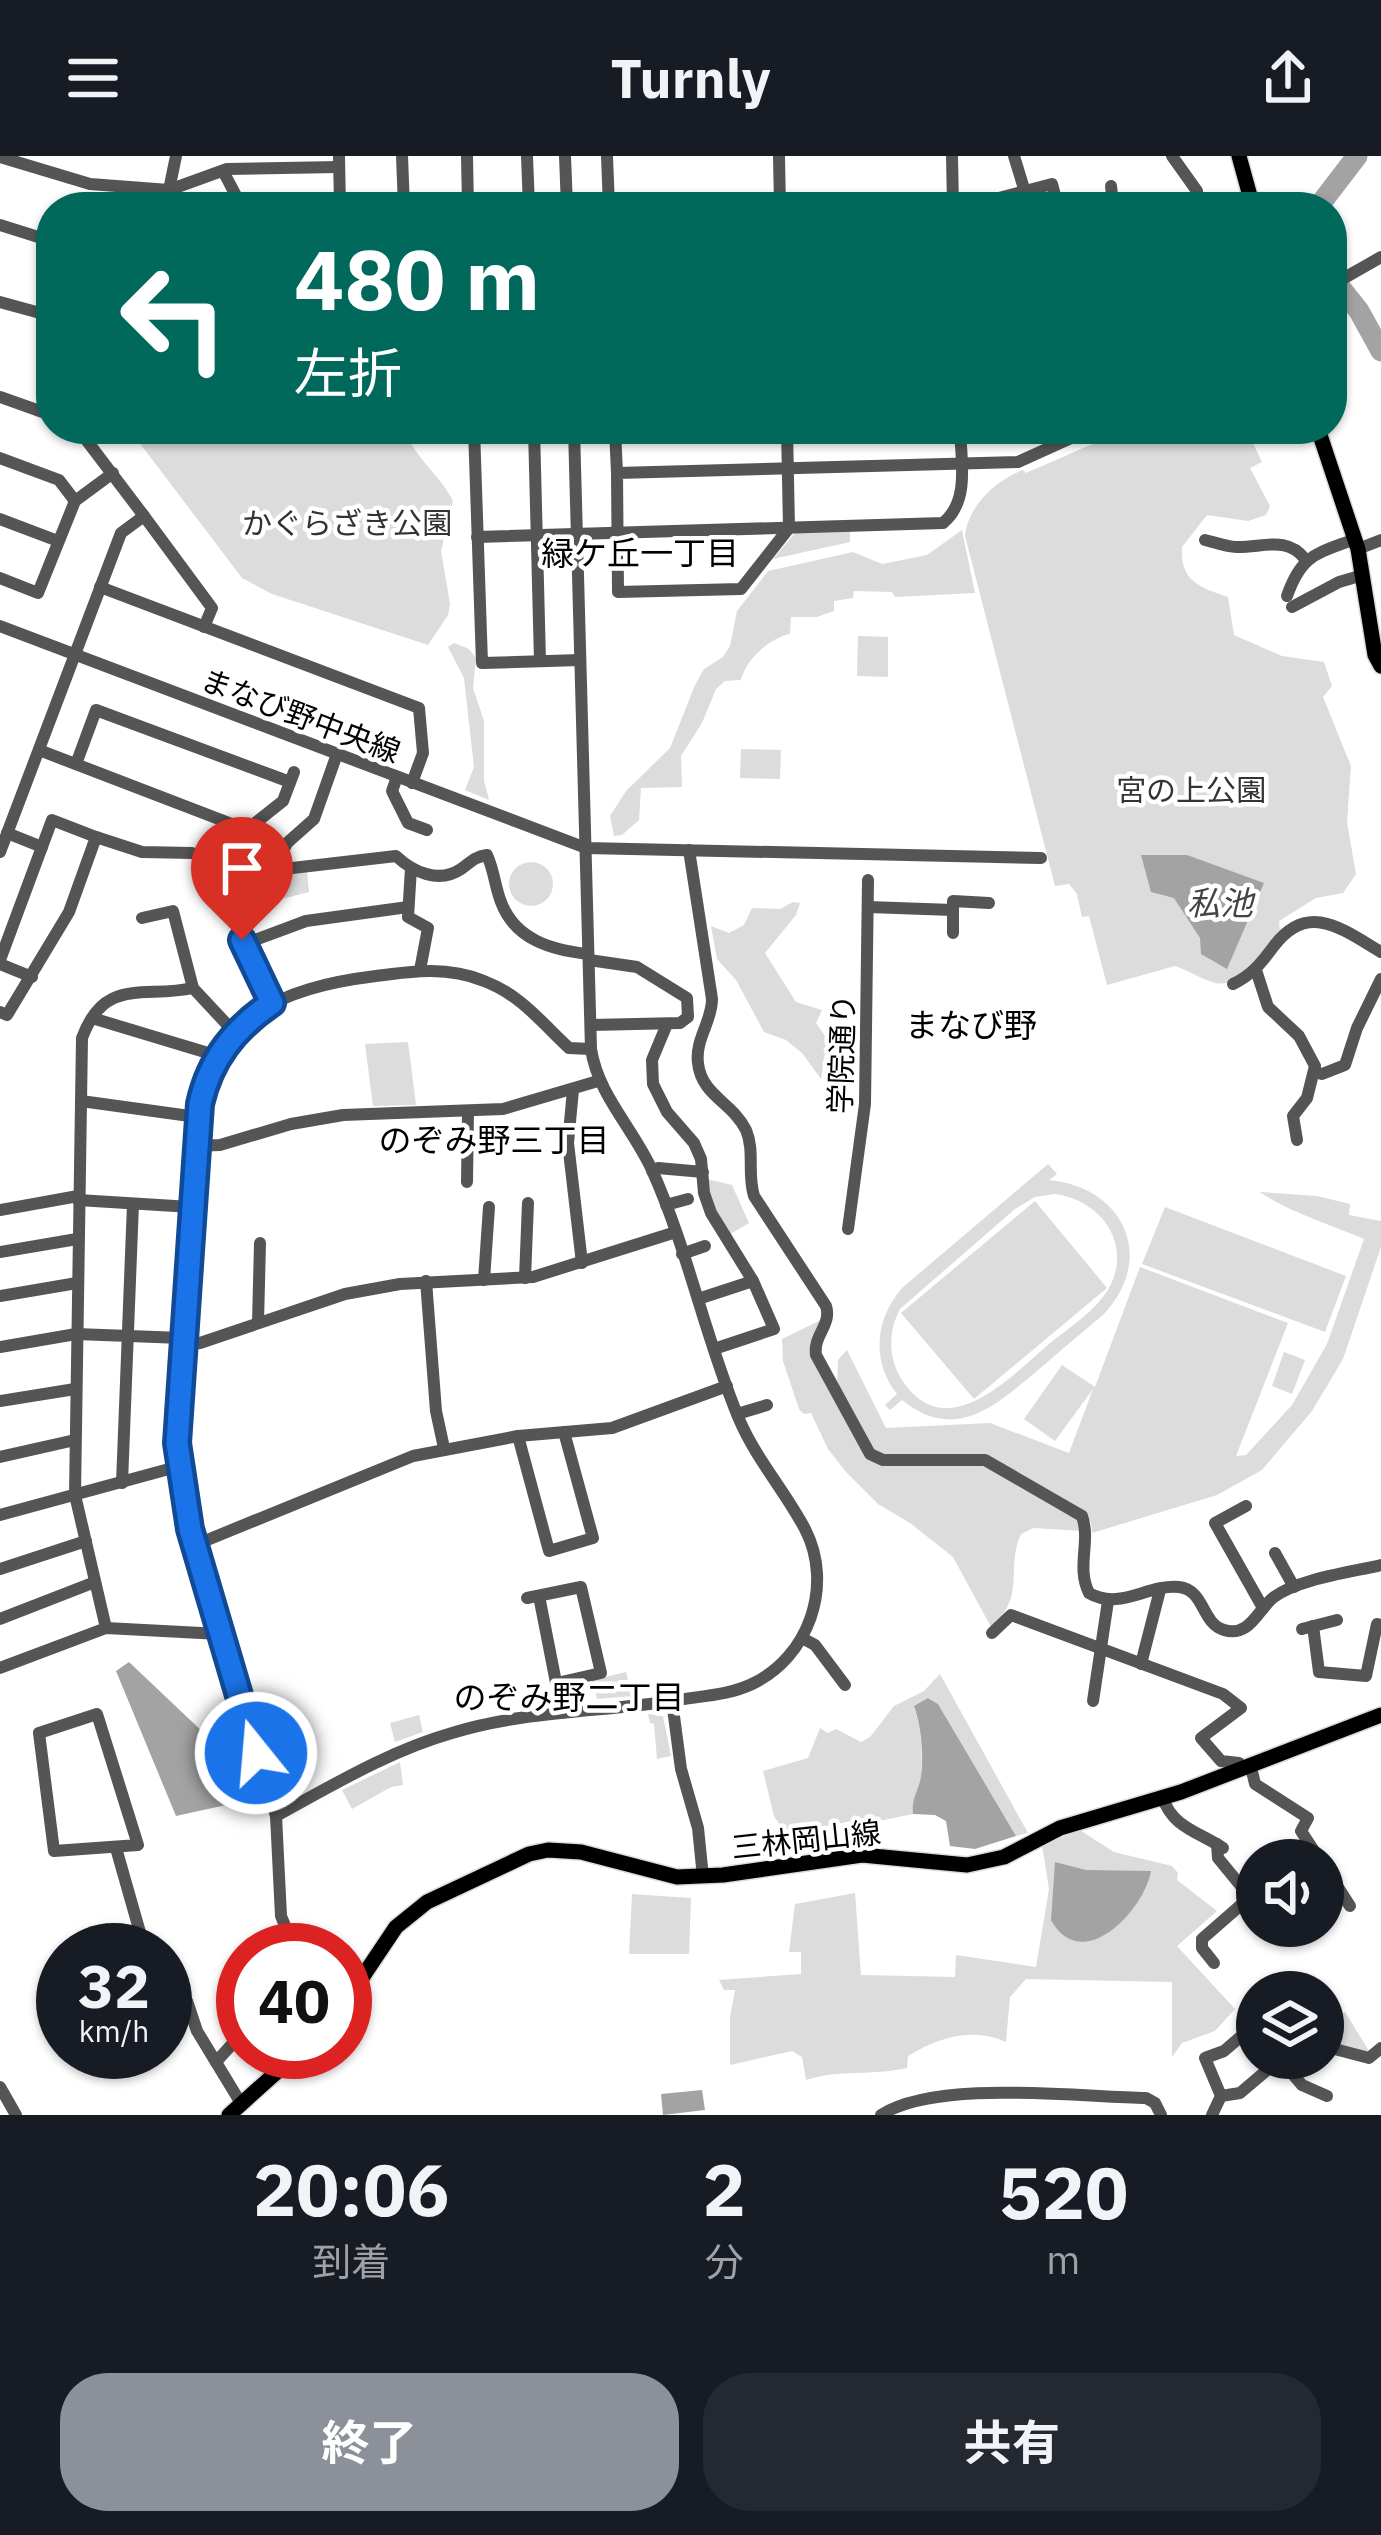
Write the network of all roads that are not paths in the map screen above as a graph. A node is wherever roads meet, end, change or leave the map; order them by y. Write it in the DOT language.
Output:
graph roads {
  1 [pos="176,156"];
  2 [pos="402,156"];
  3 [pos="467,156"];
  4 [pos="527,156"];
  5 [pos="565,156"];
  6 [pos="607,156"];
  7 [pos="779,156"];
  8 [pos="952,156"];
  9 [pos="1014,156"];
  10 [pos="1172,156"];
  11 [pos="1239,156"];
  12 [pos="0,157"];
  13 [pos="339,162"];
  14 [pos="223,171"];
  15 [pos="1111,186"];
  16 [pos="138,189"];
  17 [pos="169,190"];
  18 [pos="1196,191"];
  19 [pos="138,192"];
  20 [pos="234,192"];
  21 [pos="340,192"];
  22 [pos="403,192"];
  23 [pos="468,192"];
  24 [pos="528,192"];
  25 [pos="566,192"];
  26 [pos="608,192"];
  27 [pos="780,192"];
  28 [pos="953,192"];
  29 [pos="1025,192"];
  30 [pos="1054,192"];
  31 [pos="1112,192"];
  32 [pos="1249,192"];
  33 [pos="0,225"];
  34 [pos="36,236"];
  35 [pos="1380,257"];
  36 [pos="1347,276"];
  37 [pos="0,302"];
  38 [pos="36,312"];
  39 [pos="0,398"];
  40 [pos="36,411"];
  41 [pos="90,444"];
  42 [pos="474,444"];
  43 [pos="534,444"];
  44 [pos="574,444"];
  45 [pos="615,444"];
  46 [pos="787,444"];
  47 [pos="960,444"];
  48 [pos="1058,444"];
  49 [pos="1323,444"];
  50 [pos="0,458"];
  51 [pos="961,464"];
  52 [pos="788,468"];
  53 [pos="113,473"];
  54 [pos="616,473"];
  55 [pos="75,501"];
  56 [pos="144,515"];
  57 [pos="0,519"];
  58 [pos="789,528"];
  59 [pos="617,533"];
  60 [pos="536,534"];
  61 [pos="576,534"];
  62 [pos="477,537"];
  63 [pos="1204,540"];
  64 [pos="1381,540"];
  65 [pos="58,541"];
  66 [pos="1356,544"];
  67 [pos="1305,560"];
  68 [pos="1363,575"];
  69 [pos="0,578"];
  70 [pos="100,587"];
  71 [pos="0,626"];
  72 [pos="204,627"];
  73 [pos="75,654"];
  74 [pos="580,660"];
  75 [pos="540,661"];
  76 [pos="1381,666"];
  77 [pos="39,750"];
  78 [pos="337,754"];
  79 [pos="76,764"];
  80 [pos="397,777"];
  81 [pos="412,783"];
  82 [pos="427,830"];
  83 [pos="250,831"];
  84 [pos="7,833"];
  85 [pos="96,837"];
  86 [pos="42,847"];
  87 [pos="586,848"];
  88 [pos="688,850"];
  89 [pos="0,852"];
  90 [pos="1041,858"];
  91 [pos="411,868"];
  92 [pos="275,870"];
  93 [pos="868,880"];
  94 [pos="989,903"];
  95 [pos="408,907"];
  96 [pos="868,907"];
  97 [pos="953,910"];
  98 [pos="142,918"];
  99 [pos="953,933"];
  100 [pos="244,944"];
  101 [pos="1381,952"];
  102 [pos="588,957"];
  103 [pos="0,962"];
  104 [pos="420,970"];
  105 [pos="1256,970"];
  106 [pos="32,976"];
  107 [pos="1381,979"];
  108 [pos="1233,984"];
  109 [pos="193,988"];
  110 [pos="272,1003"];
  111 [pos="0,1012"];
  112 [pos="92,1018"];
  113 [pos="667,1024"];
  114 [pos="591,1025"];
  115 [pos="235,1033"];
  116 [pos="591,1049"];
  117 [pos="218,1056"];
  118 [pos="1316,1072"];
  119 [pos="598,1081"];
  120 [pos="573,1090"];
  121 [pos="81,1101"];
  122 [pos="468,1111"];
  123 [pos="197,1117"];
  124 [pos="1297,1140"];
  125 [pos="195,1146"];
  126 [pos="652,1171"];
  127 [pos="704,1172"];
  128 [pos="466,1182"];
  129 [pos="78,1198"];
  130 [pos="688,1198"];
  131 [pos="528,1203"];
  132 [pos="133,1204"];
  133 [pos="665,1205"];
  134 [pos="191,1207"];
  135 [pos="489,1207"];
  136 [pos="0,1210"];
  137 [pos="848,1229"];
  138 [pos="676,1232"];
  139 [pos="77,1239"];
  140 [pos="260,1244"];
  141 [pos="705,1246"];
  142 [pos="0,1252"];
  143 [pos="682,1254"];
  144 [pos="582,1263"];
  145 [pos="525,1278"];
  146 [pos="484,1280"];
  147 [pos="753,1281"];
  148 [pos="426,1282"];
  149 [pos="77,1283"];
  150 [pos="0,1296"];
  151 [pos="698,1299"];
  152 [pos="258,1323"];
  153 [pos="76,1334"];
  154 [pos="126,1336"];
  155 [pos="182,1342"];
  156 [pos="0,1347"];
  157 [pos="714,1348"];
  158 [pos="727,1386"];
  159 [pos="74,1389"];
  160 [pos="0,1401"];
  161 [pos="767,1405"];
  162 [pos="737,1414"];
  163 [pos="564,1432"];
  164 [pos="518,1436"];
  165 [pos="75,1440"];
  166 [pos="444,1448"];
  167 [pos="0,1457"];
  168 [pos="180,1466"];
  169 [pos="122,1483"];
  170 [pos="75,1495"];
  171 [pos="1246,1506"];
  172 [pos="0,1515"];
  173 [pos="86,1541"];
  174 [pos="195,1545"];
  175 [pos="1275,1553"];
  176 [pos="1381,1565"];
  177 [pos="0,1569"];
  178 [pos="95,1582"];
  179 [pos="1294,1587"];
  180 [pos="1160,1590"];
  181 [pos="1108,1601"];
  182 [pos="1263,1608"];
  183 [pos="0,1618"];
  184 [pos="1337,1620"];
  185 [pos="1381,1624"];
  186 [pos="106,1628"];
  187 [pos="992,1633"];
  188 [pos="220,1634"];
  189 [pos="802,1638"];
  190 [pos="1101,1650"];
  191 [pos="1141,1664"];
  192 [pos="0,1668"];
  193 [pos="557,1683"];
  194 [pos="845,1685"];
  195 [pos="672,1701"];
  196 [pos="1093,1701"];
  197 [pos="562,1713"];
  198 [pos="1381,1715"];
  199 [pos="1247,1768"];
  200 [pos="1163,1798"];
  201 [pos="276,1816"];
  202 [pos="1306,1839"];
  203 [pos="116,1848"];
  204 [pos="703,1877"];
  205 [pos="1344,1895"];
  206 [pos="1351,1906"];
  207 [pos="138,1923"];
  208 [pos="284,1923"];
  209 [pos="372,1962"];
  210 [pos="1214,1963"];
  211 [pos="192,2016"];
  212 [pos="1236,2041"];
  213 [pos="1381,2048"];
  214 [pos="1344,2051"];
  215 [pos="216,2062"];
  216 [pos="223,2079"];
  217 [pos="269,2079"];
  218 [pos="1256,2079"];
  219 [pos="1297,2079"];
  220 [pos="0,2087"];
  221 [pos="1221,2096"];
  222 [pos="1318,2096"];
  223 [pos="235,2110"];
  224 [pos="16,2115"];
  225 [pos="881,2115"];
  226 [pos="1161,2115"];
  227 [pos="1212,2115"];
  1 -- 17 [label="street"];
  2 -- 22 [label="street"];
  3 -- 23 [label="street"];
  4 -- 24 [label="street"];
  5 -- 25 [label="street"];
  6 -- 26 [label="street"];
  7 -- 27 [label="street"];
  8 -- 28 [label="street"];
  9 -- 29 [label="street"];
  10 -- 18 [label="street"];
  11 -- 32 [label="main road"];
  12 -- 16 [label="street"];
  13 -- 14 [label="street"];
  13 -- 21 [label="street"];
  14 -- 17 [label="street"];
  14 -- 20 [label="street"];
  15 -- 31 [label="street"];
  16 -- 17 [label="street"];
  16 -- 19 [label="street"];
  29 -- 30 [label="street"];
  33 -- 34 [label="street"];
  35 -- 36 [label="street"];
  37 -- 38 [label="street"];
  39 -- 40 [label="street"];
  41 -- 53 [label="street"];
  42 -- 62 [label="street"];
  43 -- 60 [label="street"];
  44 -- 61 [label="street"];
  45 -- 54 [label="street"];
  46 -- 52 [label="street"];
  47 -- 51 [label="street"];
  48 -- 51 [label="street"];
  49 -- 66 [label="main road"];
  50 -- 55 [label="street"];
  51 -- 52 [label="street"];
  51 -- 58 [label="street"];
  52 -- 54 [label="street"];
  52 -- 58 [label="street"];
  53 -- 55 [label="street"];
  53 -- 56 [label="street"];
  54 -- 59 [label="street"];
  55 -- 65 [label="street"];
  56 -- 70 [label="street"];
  56 -- 72 [label="street"];
  57 -- 65 [label="street"];
  58 -- 59 [label="street"];
  58 -- 59 [label="street"];
  59 -- 61 [label="street"];
  60 -- 61 [label="street"];
  60 -- 62 [label="street"];
  60 -- 75 [label="street"];
  61 -- 74 [label="street"];
  62 -- 75 [label="street"];
  63 -- 67 [label="street"];
  64 -- 66 [label="street"];
  65 -- 69 [label="street"];
  66 -- 67 [label="street"];
  66 -- 68 [label="main road"];
  67 -- 68 [label="street"];
  68 -- 76 [label="main road"];
  70 -- 72 [label="street"];
  70 -- 73 [label="street"];
  71 -- 73 [label="street, まなび野中央線"];
  72 -- 81 [label="street"];
  73 -- 77 [label="street"];
  73 -- 78 [label="street, まなび野中央線"];
  74 -- 75 [label="street"];
  74 -- 87 [label="street"];
  77 -- 79 [label="street"];
  77 -- 84 [label="street"];
  78 -- 80 [label="street, まなび野中央線"];
  78 -- 92 [label="street"];
  79 -- 83 [label="street"];
  79 -- 83 [label="street"];
  80 -- 81 [label="street, まなび野中央線"];
  80 -- 82 [label="street"];
  81 -- 87 [label="street, まなび野中央線"];
  83 -- 85 [label="street"];
  84 -- 86 [label="street"];
  84 -- 89 [label="street"];
  85 -- 86 [label="street"];
  85 -- 106 [label="street"];
  86 -- 103 [label="street"];
  87 -- 88 [label="street, まなび野中央線"];
  87 -- 102 [label="street"];
  88 -- 90 [label="street, まなび野中央線"];
  88 -- 181 [label="street"];
  91 -- 92 [label="street"];
  91 -- 95 [label="street"];
  91 -- 102 [label="street"];
  92 -- 100 [label="street"];
  93 -- 96 [label="street, 学院通り"];
  94 -- 97 [label="street"];
  95 -- 100 [label="street"];
  95 -- 104 [label="street"];
  96 -- 97 [label="street"];
  96 -- 137 [label="street, 学院通り"];
  97 -- 99 [label="street"];
  98 -- 109 [label="street"];
  100 -- 110 [label="street"];
  101 -- 105 [label="street"];
  102 -- 113 [label="street"];
  102 -- 114 [label="street"];
  103 -- 106 [label="street"];
  104 -- 110 [label="street"];
  104 -- 116 [label="street"];
  105 -- 108 [label="street"];
  105 -- 118 [label="street"];
  106 -- 111 [label="street"];
  107 -- 118 [label="street"];
  109 -- 112 [label="street"];
  109 -- 115 [label="street"];
  110 -- 115 [label="street"];
  112 -- 117 [label="street"];
  112 -- 121 [label="street"];
  113 -- 114 [label="street"];
  113 -- 127 [label="street"];
  114 -- 116 [label="street"];
  115 -- 117 [label="street"];
  116 -- 119 [label="street"];
  117 -- 123 [label="street"];
  118 -- 124 [label="street"];
  119 -- 120 [label="street"];
  119 -- 126 [label="street"];
  120 -- 122 [label="street"];
  120 -- 144 [label="street"];
  121 -- 123 [label="street"];
  121 -- 129 [label="street"];
  122 -- 125 [label="street"];
  122 -- 128 [label="street"];
  123 -- 125 [label="street"];
  125 -- 134 [label="street"];
  126 -- 127 [label="street"];
  126 -- 133 [label="street"];
  127 -- 147 [label="street"];
  129 -- 132 [label="street"];
  129 -- 136 [label="street"];
  129 -- 139 [label="street"];
  130 -- 133 [label="street"];
  131 -- 145 [label="street"];
  132 -- 134 [label="street"];
  132 -- 154 [label="street"];
  133 -- 138 [label="street"];
  134 -- 155 [label="street"];
  135 -- 146 [label="street"];
  138 -- 143 [label="street"];
  138 -- 144 [label="street"];
  139 -- 142 [label="street"];
  139 -- 149 [label="street"];
  140 -- 152 [label="street"];
  141 -- 143 [label="street"];
  143 -- 151 [label="street"];
  144 -- 145 [label="street"];
  145 -- 146 [label="street"];
  146 -- 148 [label="street"];
  147 -- 151 [label="street"];
  147 -- 157 [label="street"];
  148 -- 152 [label="street"];
  148 -- 166 [label="street"];
  149 -- 150 [label="street"];
  149 -- 153 [label="street"];
  151 -- 157 [label="street"];
  152 -- 155 [label="street"];
  153 -- 154 [label="street"];
  153 -- 156 [label="street"];
  153 -- 159 [label="street"];
  154 -- 155 [label="street"];
  154 -- 169 [label="street"];
  155 -- 168 [label="street"];
  157 -- 158 [label="street"];
  158 -- 162 [label="street"];
  158 -- 163 [label="street"];
  159 -- 160 [label="street"];
  159 -- 165 [label="street"];
  161 -- 162 [label="street"];
  162 -- 189 [label="street"];
  163 -- 164 [label="street"];
  163 -- 164 [label="street"];
  164 -- 166 [label="street"];
  165 -- 167 [label="street"];
  165 -- 170 [label="street"];
  166 -- 174 [label="street"];
  168 -- 169 [label="street"];
  168 -- 174 [label="street"];
  169 -- 170 [label="street"];
  170 -- 172 [label="street"];
  170 -- 173 [label="street"];
  171 -- 182 [label="street"];
  173 -- 177 [label="street"];
  173 -- 178 [label="street"];
  174 -- 188 [label="street"];
  175 -- 179 [label="street"];
  176 -- 179 [label="street"];
  178 -- 183 [label="street"];
  178 -- 186 [label="street"];
  179 -- 182 [label="street"];
  180 -- 181 [label="street"];
  180 -- 182 [label="street"];
  180 -- 191 [label="street"];
  181 -- 190 [label="street"];
  184 -- 185 [label="street"];
  186 -- 188 [label="street"];
  186 -- 192 [label="street"];
  187 -- 190 [label="street"];
  188 -- 201 [label="street"];
  189 -- 194 [label="street"];
  189 -- 195 [label="street"];
  190 -- 191 [label="street"];
  190 -- 196 [label="street"];
  191 -- 199 [label="street"];
  193 -- 193 [label="street"];
  193 -- 197 [label="street"];
  195 -- 197 [label="street"];
  195 -- 204 [label="street"];
  197 -- 201 [label="street"];
  198 -- 199 [label="main road, 三林岡山線"];
  199 -- 200 [label="main road, 三林岡山線"];
  199 -- 202 [label="street"];
  200 -- 204 [label="main road, 三林岡山線"];
  200 -- 210 [label="street"];
  201 -- 208 [label="street"];
  203 -- 203 [label="street"];
  203 -- 207 [label="street"];
  204 -- 209 [label="main road, 三林岡山線"];
  205 -- 206 [label="street"];
  211 -- 215 [label="street"];
  212 -- 221 [label="street"];
  213 -- 214 [label="street"];
  216 -- 223 [label="street"];
  217 -- 223 [label="main road"];
  218 -- 221 [label="street"];
  219 -- 222 [label="street"];
  220 -- 224 [label="street"];
  221 -- 227 [label="street"];
  225 -- 226 [label="street"];
}
